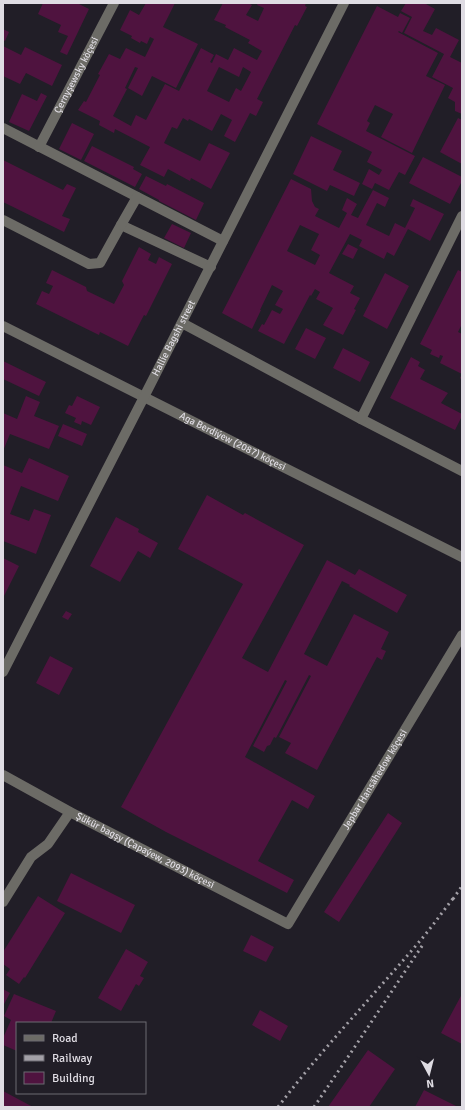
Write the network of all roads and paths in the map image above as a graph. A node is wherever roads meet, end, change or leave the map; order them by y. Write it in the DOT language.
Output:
graph roads {
  1 [pos="114,3"];
  2 [pos="344,3"];
  3 [pos="3,128"];
  4 [pos="39,147"];
  5 [pos="137,197"];
  6 [pos="462,216"];
  7 [pos="3,220"];
  8 [pos="122,225"];
  9 [pos="223,241"];
  10 [pos="211,267"];
  11 [pos="182,323"];
  12 [pos="3,326"];
  13 [pos="144,397"];
  14 [pos="361,419"];
  15 [pos="462,471"];
  16 [pos="462,557"];
  17 [pos="462,636"];
  18 [pos="3,672"];
  19 [pos="3,775"];
  20 [pos="70,812"];
  21 [pos="3,902"];
  22 [pos="288,924"];
  1 -- 4 [label="street, Çernyşewsky köçesi"];
  2 -- 9 [label="street, Hallie Bagshi street"];
  3 -- 4 [label="street"];
  4 -- 5 [label="street"];
  5 -- 8 [label="street"];
  5 -- 9 [label="street"];
  6 -- 14 [label="street"];
  7 -- 8 [label="street"];
  8 -- 10 [label="street"];
  9 -- 10 [label="street, Hallie Bagshi street"];
  10 -- 11 [label="street, Hallie Bagshi street"];
  11 -- 13 [label="street, Hallie Bagshi street"];
  11 -- 14 [label="street"];
  12 -- 13 [label="street, Aga Berdiýew (2087) köçesi"];
  13 -- 16 [label="street, Aga Berdiýew (2087) köçesi"];
  13 -- 18 [label="street, Hallie Bagshi street"];
  14 -- 15 [label="street"];
  17 -- 22 [label="street, Jepbar Hansähedow köçesi"];
  19 -- 20 [label="street, Şükür bagşy (Çapaýew, 2093) köçesi"];
  20 -- 21 [label="street"];
  20 -- 22 [label="street, Şükür bagşy (Çapaýew, 2093) köçesi"];
}
